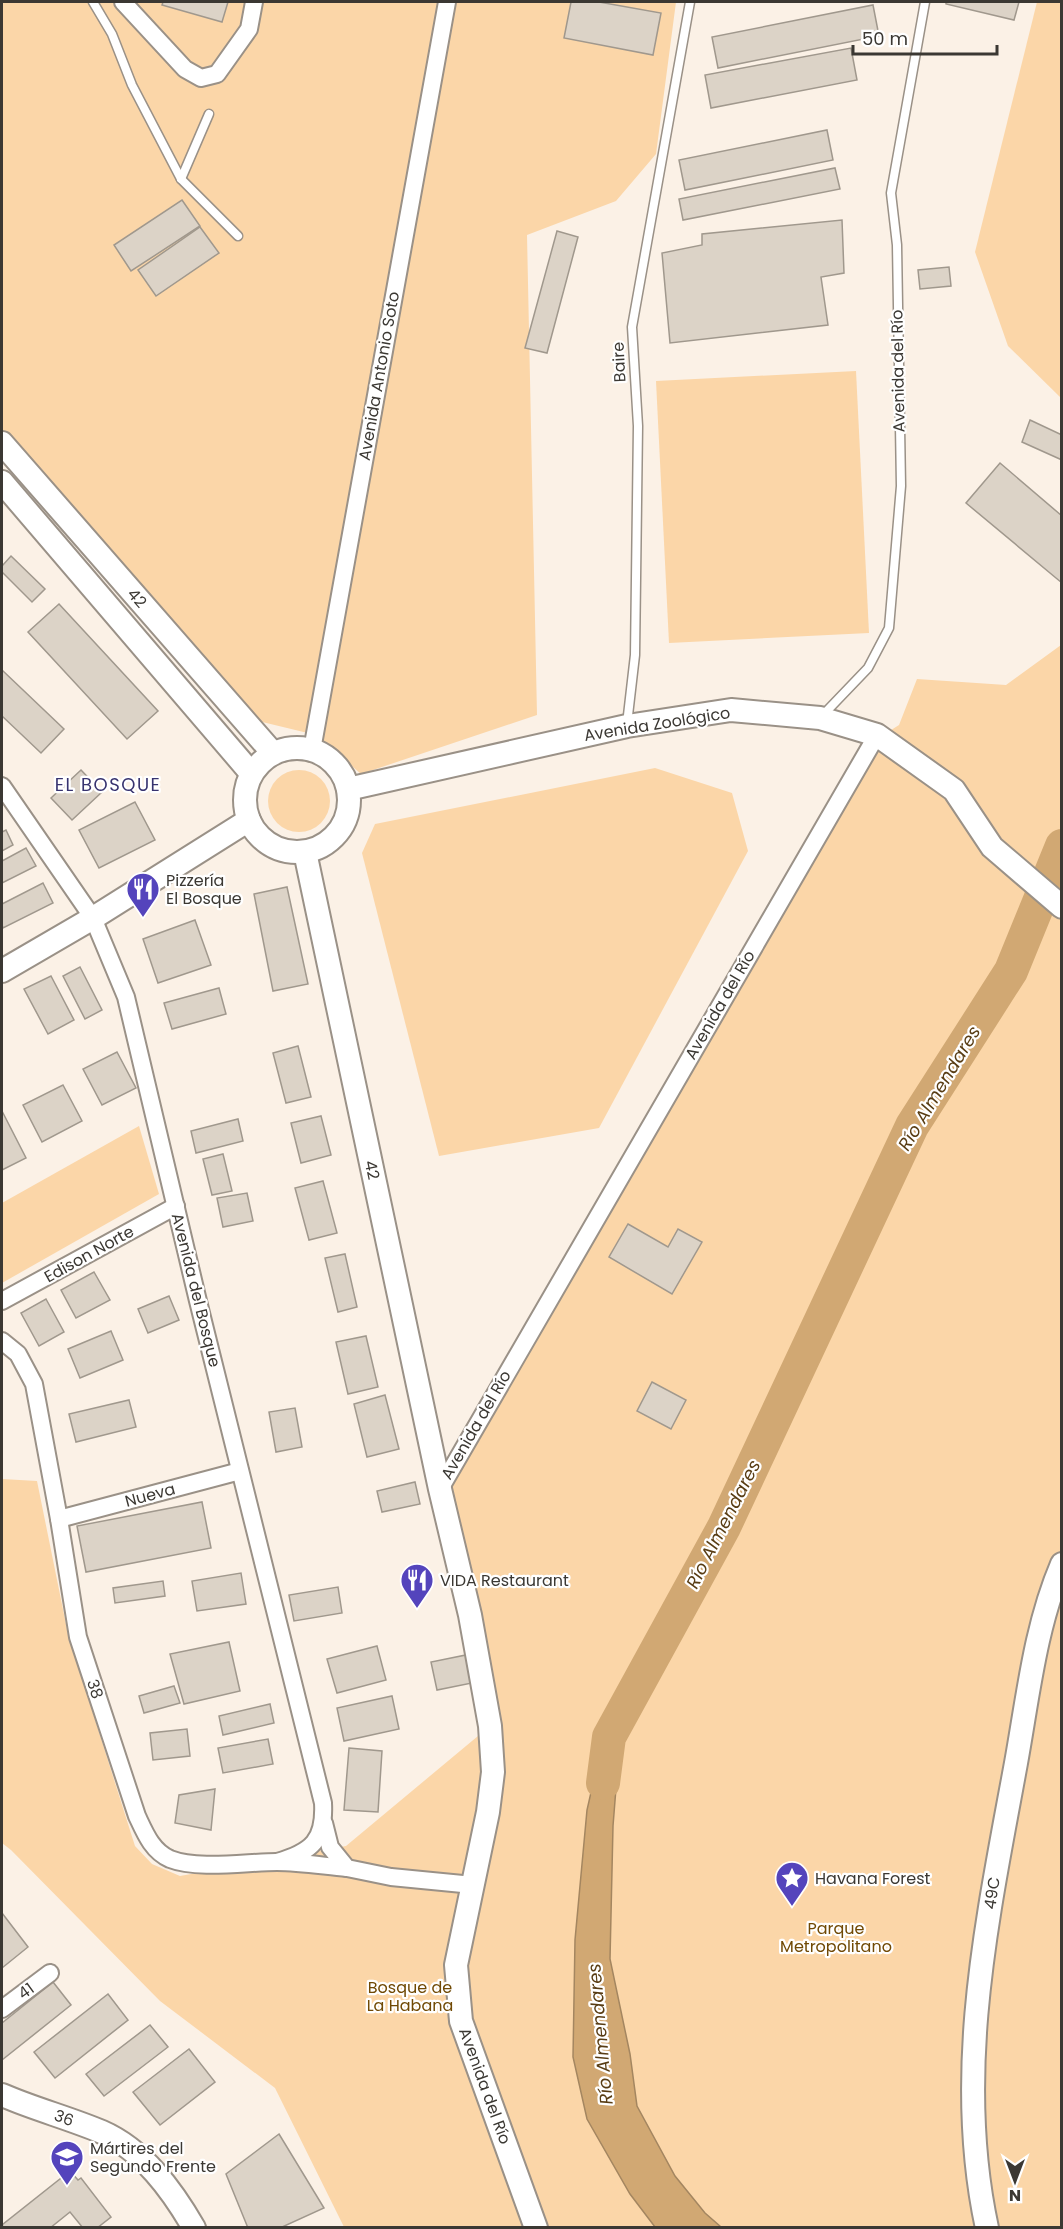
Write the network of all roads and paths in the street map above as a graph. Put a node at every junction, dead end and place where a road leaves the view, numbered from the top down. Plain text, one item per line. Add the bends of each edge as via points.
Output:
1 (93, 2) edge
2 (123, 2) edge
3 (254, 2) edge
4 (447, 2) edge
5 (690, 2) edge
6 (925, 2) edge
7 (208, 114) dead end
8 (181, 179) junction
9 (238, 236) dead end
10 (2, 443) edge
11 (2, 482) edge
12 (820, 718) junction
13 (627, 726) junction
14 (877, 735) junction
15 (312, 750) junction
16 (272, 752) junction
17 (251, 773) junction
18 (2, 786) edge
19 (348, 789) junction
20 (249, 819) junction
21 (305, 852) junction
22 (1062, 907) edge
23 (93, 918) junction
24 (2, 971) edge
25 (176, 1206) junction
26 (2, 1301) edge
27 (2, 1341) edge
28 (240, 1471) junction
29 (440, 1489) junction
30 (59, 1519) junction
31 (1062, 1564) edge
32 (324, 1822) junction
33 (277, 1862) junction
34 (347, 1868) junction
35 (473, 1885) junction
36 (50, 1973) dead end
37 (2, 2009) edge
38 (6, 2101) edge
39 (194, 2228) edge
40 (536, 2228) edge
41 (987, 2228) edge

1 - 8 lane
2 - 3 street via 185,69 201,78 217,74 249,29
4 - 15 street, Avenida Antonio Soto
5 - 13 lane, Baire via 632,327 638,426 635,655
6 - 12 lane, Avenida del Río via 891,193 897,245 901,486 889,628 868,668
7 - 8 lane
8 - 9 lane
10 - 16 street, 42
11 - 17 street, 42
12 - 13 street, Avenida Zoológico via 731,710
12 - 14 street, Avenida Zoológico
13 - 19 street, Avenida Zoológico
14 - 22 street, Avenida Zoológico via 954,790 992,847
14 - 29 street, Avenida del Río
15 - 16 street
15 - 19 street via 336,764
16 - 17 street
17 - 20 street via 245,791
18 - 23 street, Avenida del Bosque
19 - 21 street via 345,822 335,836
20 - 21 street via 261,839 272,846
20 - 23 street
21 - 29 street, 42
23 - 24 street
23 - 25 street, Avenida del Bosque via 126,997
25 - 26 street, Edison Norte
25 - 28 street, Avenida del Bosque
27 - 30 street, 38 via 18,1354 34,1384
28 - 30 street, Nueva
28 - 32 street, Avenida del Bosque via 323,1803
29 - 35 street, Avenida del Río via 470,1615 490,1726 493,1772
30 - 33 street, 38 via 78,1637 146,1836 156,1850 170,1859 188,1863
31 - 41 street, 49C via 1042,1623 980,1971 973,2040 973,2098
32 - 33 street via 311,1846 296,1857
32 - 34 street, Avenida del Bosque via 330,1847
33 - 34 street, 38
34 - 35 street via 391,1877
35 - 40 street, Avenida del Río via 456,1965 461,2021
36 - 37 street, 41
38 - 39 street, 36 via 104,2133 128,2148 151,2168

